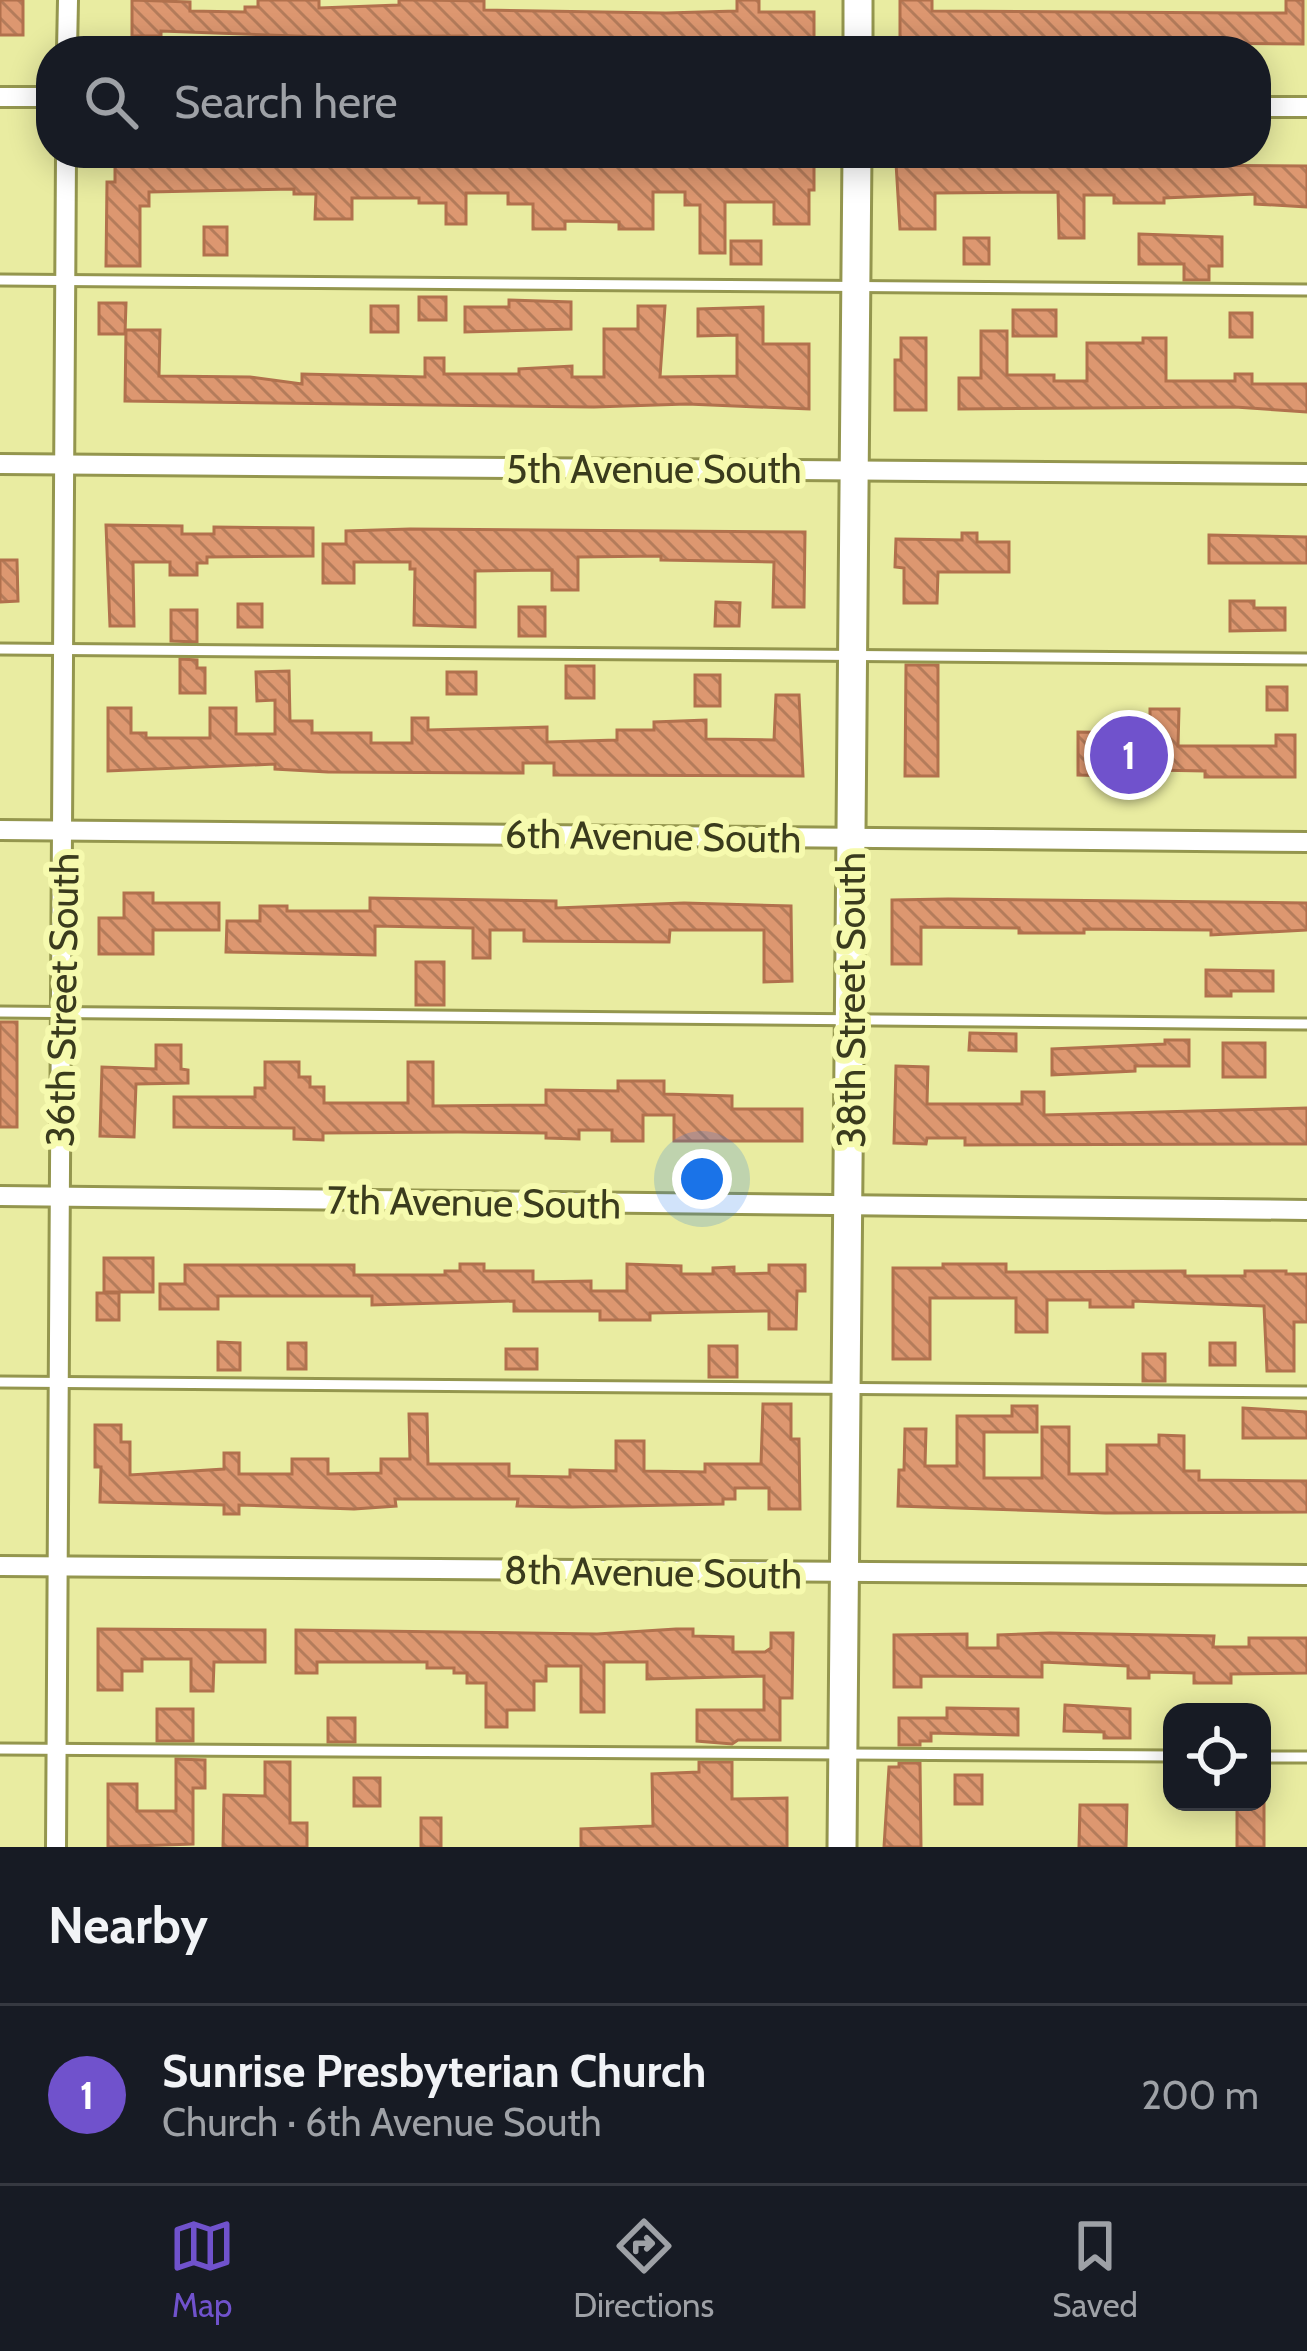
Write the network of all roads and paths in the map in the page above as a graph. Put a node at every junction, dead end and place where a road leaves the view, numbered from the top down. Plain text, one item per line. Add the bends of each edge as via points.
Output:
1 (68, 0) edge
2 (859, 0) edge
3 (67, 36) edge
4 (858, 36) edge
5 (0, 97) edge
6 (36, 98) edge
7 (1271, 106) edge
8 (1307, 107) edge
9 (66, 168) edge
10 (857, 168) edge
11 (0, 280) edge
12 (66, 280) junction
13 (856, 286) junction
14 (1307, 290) edge
15 (0, 464) edge
16 (66, 465) junction
17 (855, 470) junction
18 (1307, 474) edge
19 (0, 650) edge
20 (65, 650) junction
21 (852, 656) junction
22 (1307, 659) edge
23 (0, 830) edge
24 (64, 830) junction
25 (851, 838) junction
26 (1307, 842) edge
27 (0, 1012) edge
28 (62, 1012) junction
29 (850, 1020) junction
30 (1307, 1024) edge
31 (0, 1196) edge
32 (58, 1196) junction
33 (850, 1207) junction
34 (1307, 1210) edge
35 (0, 1382) edge
36 (57, 1382) junction
37 (847, 1388) junction
38 (1307, 1392) edge
39 (0, 1566) edge
40 (56, 1566) junction
41 (845, 1574) junction
42 (1307, 1575) edge
43 (0, 1749) edge
44 (56, 1749) junction
45 (843, 1754) junction
46 (1163, 1756) edge
47 (1271, 1756) edge
48 (1307, 1757) edge
49 (56, 1847) edge
50 (842, 1847) edge

1 - 3 street
2 - 4 main road
5 - 6 street
7 - 8 street
9 - 12 street, 36th Street South
10 - 13 main road, 38th Street South
11 - 12 lane
12 - 13 lane
12 - 16 street, 36th Street South
13 - 14 lane
13 - 17 main road, 38th Street South
15 - 16 street, 5th Avenue South
16 - 17 street, 5th Avenue South
16 - 20 street, 36th Street South
17 - 18 street, 5th Avenue South
17 - 21 main road, 38th Street South
19 - 20 lane
20 - 21 lane
20 - 24 street, 36th Street South
21 - 22 lane
21 - 25 main road, 38th Street South
23 - 24 street, 6th Avenue South
24 - 25 street, 6th Avenue South
24 - 28 street, 36th Street South
25 - 26 street, 6th Avenue South
25 - 29 main road, 38th Street South
27 - 28 lane
28 - 29 lane
28 - 32 street, 36th Street South
29 - 30 lane
29 - 33 main road, 38th Street South
31 - 32 street, 7th Avenue South
32 - 33 street, 7th Avenue South
32 - 36 street, 36th Street South
33 - 34 street, 7th Avenue South
33 - 37 main road, 38th Street South
35 - 36 lane
36 - 37 lane
36 - 40 street, 36th Street South
37 - 38 lane
37 - 41 main road, 38th Street South
39 - 40 street, 8th Avenue South
40 - 41 street, 8th Avenue South
40 - 44 street, 36th Street South
41 - 42 street, 8th Avenue South
41 - 45 main road, 38th Street South
43 - 44 lane
44 - 45 lane
44 - 49 street, 36th Street South
45 - 46 lane
45 - 50 main road, 38th Street South
47 - 48 lane

